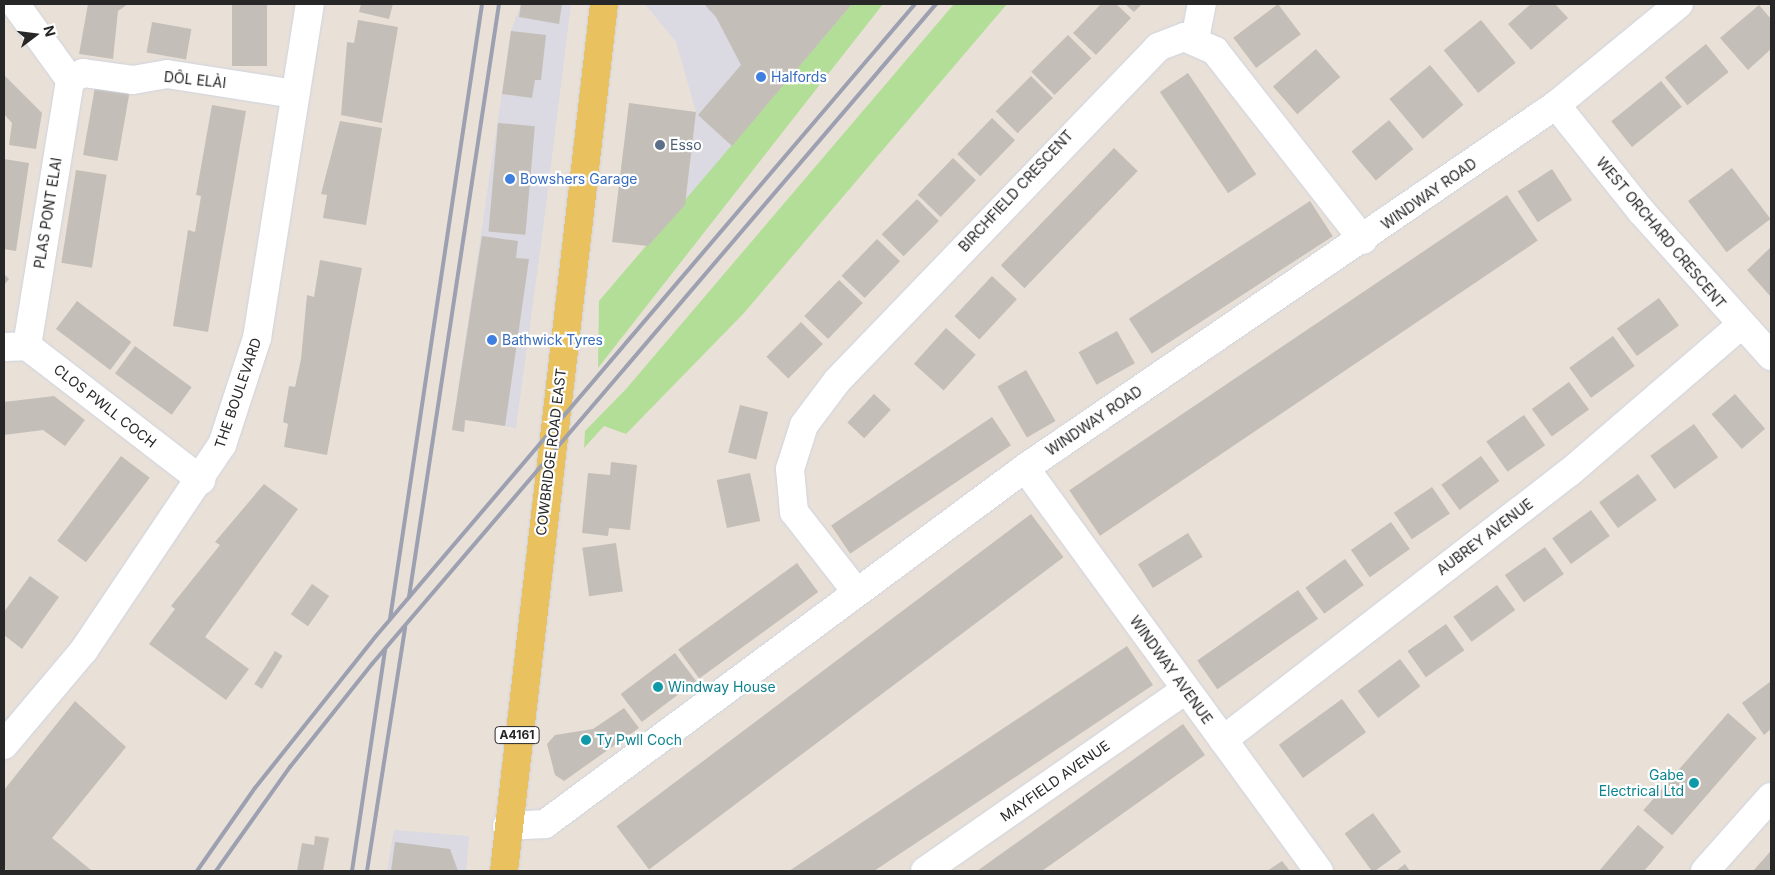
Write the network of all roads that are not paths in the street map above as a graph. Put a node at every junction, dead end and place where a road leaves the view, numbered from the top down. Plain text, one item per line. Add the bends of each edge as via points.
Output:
1 (310, 4) edge
2 (604, 4) edge
3 (1202, 4) edge
4 (1679, 4) edge
5 (12, 7) edge
6 (1195, 39) junction
7 (70, 80) junction
8 (294, 94) junction
9 (1556, 105) junction
10 (1363, 240) junction
11 (1740, 326) junction
12 (15, 346) edge
13 (1771, 356) edge
14 (1025, 468) junction
15 (201, 480) junction
16 (854, 590) junction
17 (1185, 690) junction
18 (1223, 740) junction
19 (4, 745) edge
20 (1771, 797) edge
21 (507, 826) junction
22 (504, 871) edge
23 (925, 871) edge
24 (1319, 871) edge
25 (1706, 871) edge

1 - 8 street, THE BOULEVARD
2 - 21 main road, COWBRIDGE ROAD EAST / A4161
3 - 6 street
4 - 9 street, WINDWAY ROAD
5 - 7 street
6 - 10 street via 1215,51
6 - 16 street, BIRCHFIELD CRESCENT via 1175,39 1145,58 816,404 794,447 791,501 804,530
7 - 8 street, DÔL ELÀI via 82,74 133,80 167,74
7 - 12 street, PLAS PONT ELAI
8 - 15 street, THE BOULEVARD via 258,338 222,445
9 - 10 street, WINDWAY ROAD
9 - 11 street, WEST ORCHARD CRESCENT
10 - 14 street, WINDWAY ROAD
11 - 13 street, WEST ORCHARD CRESCENT
11 - 18 street, AUBREY AVENUE via 1570,472
12 - 15 street, CLOS PWLL COCH
14 - 16 street, WINDWAY ROAD
14 - 17 street, WINDWAY AVENUE
15 - 19 street, THE BOULEVARD via 84,650
16 - 21 street, WINDWAY ROAD via 546,824
17 - 18 street, WINDWAY AVENUE
17 - 23 street, MAYFIELD AVENUE
18 - 24 street, WINDWAY AVENUE
20 - 25 street
21 - 22 main road, COWBRIDGE ROAD EAST / A4161

